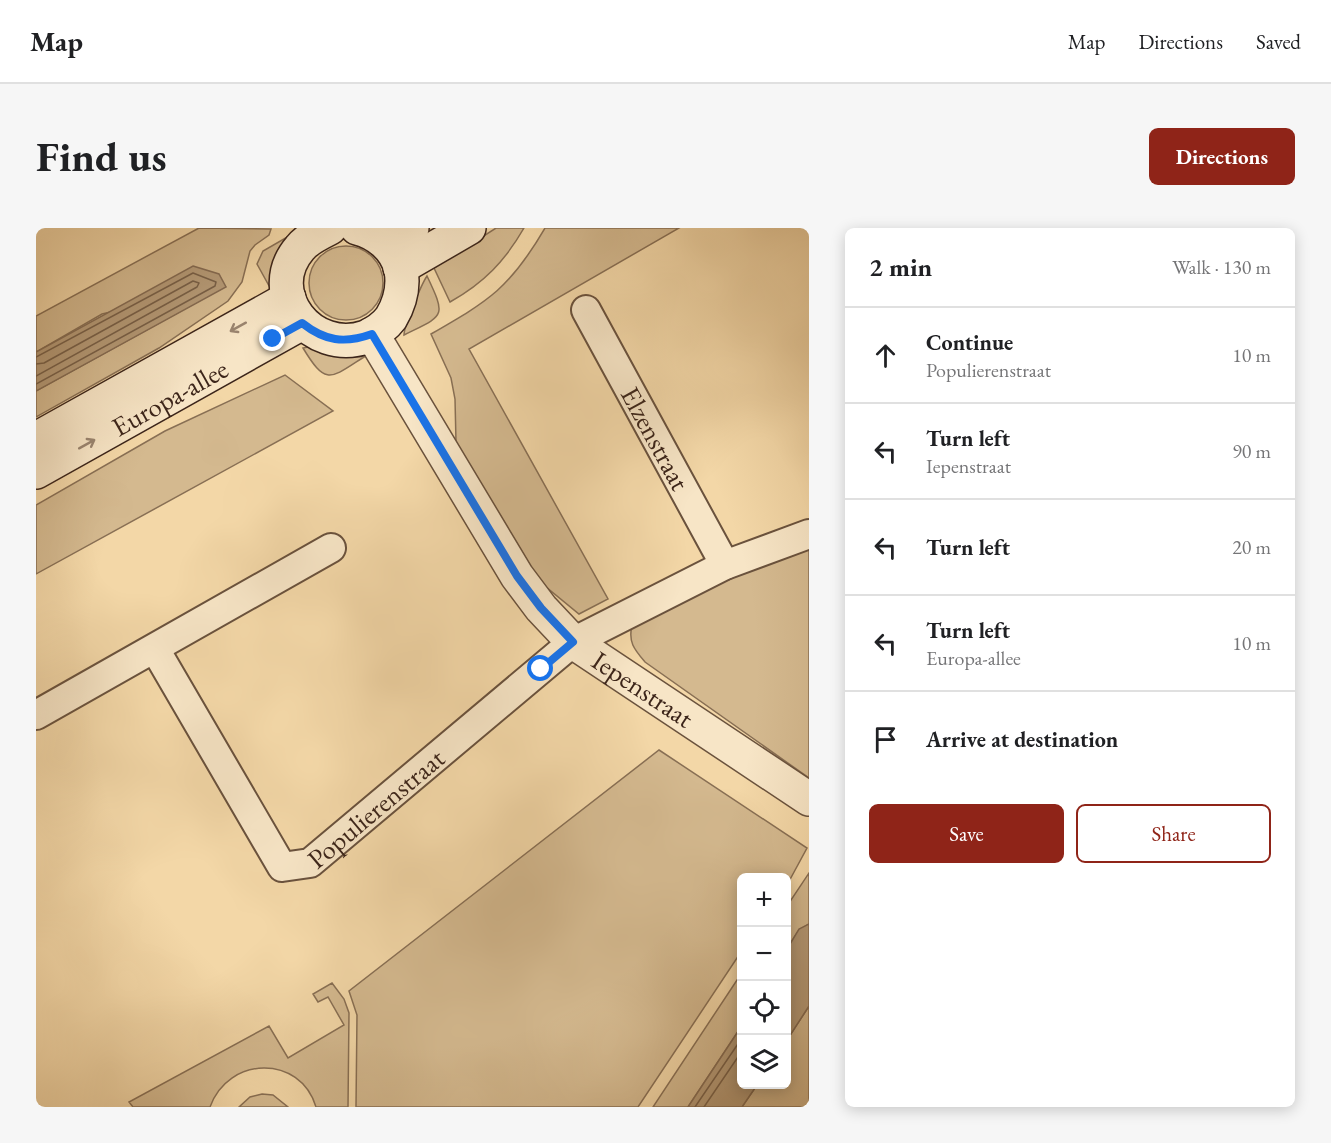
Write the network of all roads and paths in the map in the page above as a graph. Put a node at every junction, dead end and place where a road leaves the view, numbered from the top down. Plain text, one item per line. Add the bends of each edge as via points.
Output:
1 (469, 228) edge
2 (321, 230) edge
3 (388, 242) edge
4 (586, 310) dead end
5 (296, 311) junction
6 (372, 334) junction
7 (36, 439) edge
8 (36, 472) edge
9 (809, 534) edge
10 (331, 548) dead end
11 (725, 564) junction
12 (573, 642) junction
13 (155, 649) junction
14 (36, 716) edge
15 (809, 799) edge

1 - 3 main road
2 - 5 main road via 300,248 291,263 287,280
3 - 6 main road via 402,288 398,306 387,323
4 - 11 street, Elzenstraat
5 - 6 main road via 317,335 335,341 354,341
5 -> 7 main road, Europa-allee
8 -> 5 main road, Europa-allee
6 - 12 main road, Iepenstraat via 517,576
9 - 11 street
10 - 13 street
11 - 12 street
12 - 13 street, Populierenstraat via 310,863 282,867
12 - 15 main road, Iepenstraat
13 - 14 street

